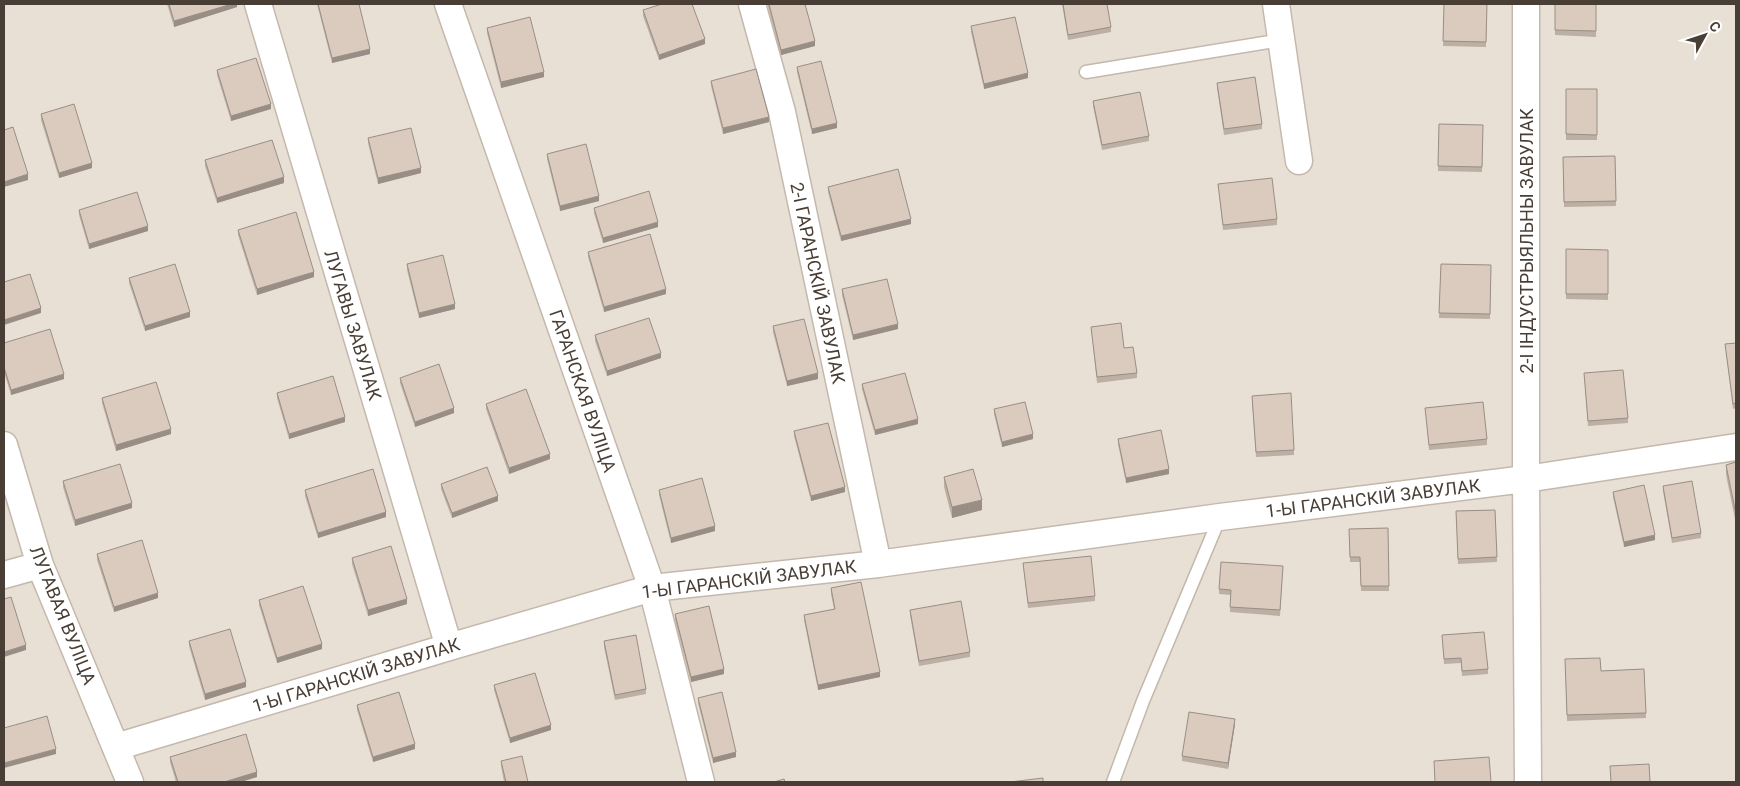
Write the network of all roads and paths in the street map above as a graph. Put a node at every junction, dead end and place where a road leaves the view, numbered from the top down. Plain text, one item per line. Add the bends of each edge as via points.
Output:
1 (258, 4) edge
2 (448, 4) edge
3 (752, 4) edge
4 (1276, 4) edge
5 (1526, 4) edge
6 (1282, 40) junction
7 (1086, 72) dead end
8 (1299, 161) dead end
9 (4, 445) edge
10 (1736, 448) edge
11 (1526, 479) junction
12 (1220, 517) junction
13 (878, 564) junction
14 (40, 565) junction
15 (4, 575) edge
16 (652, 588) junction
17 (449, 647) junction
18 (116, 747) junction
19 (130, 782) edge
20 (701, 782) edge
21 (1113, 782) edge
22 (1528, 782) edge

1 - 17 street, ЛУГАВЫ ЗАВУЛАК
2 - 16 street, ГАРАНСКАЯ ВУЛІЦА
3 - 13 street, 2-І ГАРАНСКІЙ ЗАВУЛАК via 782,112
4 - 6 street
5 - 11 street, 2-І ІНДУСТРЫЯЛЬНЫ ЗАВУЛАК
6 - 7 lane
6 - 8 street
9 - 14 street, ЛУГАВАЯ ВУЛІЦА
10 - 11 street, 1-Ы ГАРАНСКІЙ ЗАВУЛАК
11 - 12 street, 1-Ы ГАРАНСКІЙ ЗАВУЛАК
11 - 22 street
12 - 13 street, 1-Ы ГАРАНСКІЙ ЗАВУЛАК
12 - 21 lane via 1143,701
13 - 16 street, 1-Ы ГАРАНСКІЙ ЗАВУЛАК
14 - 15 street
14 - 18 street, ЛУГАВАЯ ВУЛІЦА
16 - 17 street, 1-Ы ГАРАНСКІЙ ЗАВУЛАК
16 - 20 street, ГАРАНСКАЯ ВУЛІЦА
17 - 18 street, 1-Ы ГАРАНСКІЙ ЗАВУЛАК
18 - 19 street, ЛУГАВАЯ ВУЛІЦА

